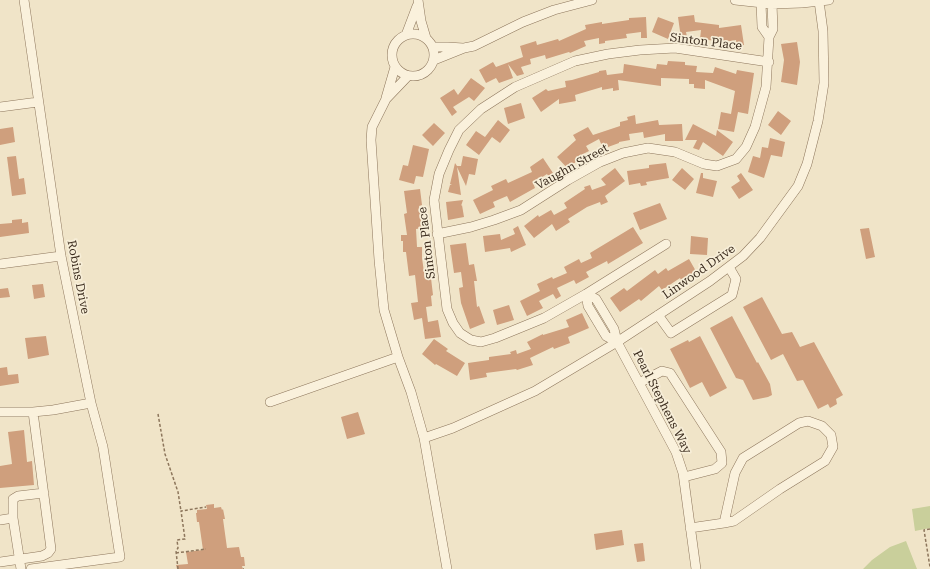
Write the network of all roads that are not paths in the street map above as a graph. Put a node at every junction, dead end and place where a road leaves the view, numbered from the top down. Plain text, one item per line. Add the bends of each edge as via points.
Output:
1 (24, 0) edge
2 (592, 0) edge
3 (735, 0) edge
4 (824, 0) edge
5 (418, 2) edge
6 (760, 3) junction
7 (772, 4) junction
8 (406, 35) junction
9 (770, 37) junction
10 (426, 38) junction
11 (433, 48) junction
12 (464, 48) junction
13 (434, 60) junction
14 (769, 62) junction
15 (395, 67) junction
16 (408, 76) junction
17 (386, 99) junction
18 (38, 102) junction
19 (0, 108) edge
20 (437, 234) junction
21 (666, 244) dead end
22 (61, 256) junction
23 (0, 264) edge
24 (729, 267) junction
25 (586, 294) junction
26 (658, 315) junction
27 (618, 342) junction
28 (398, 357) junction
29 (639, 383) junction
30 (270, 402) dead end
31 (91, 403) junction
32 (0, 412) edge
33 (33, 412) junction
34 (424, 438) junction
35 (684, 477) junction
36 (44, 494) junction
37 (13, 518) junction
38 (0, 520) edge
39 (724, 523) junction
40 (690, 528) junction
41 (20, 560) junction
42 (0, 562) edge
43 (21, 569) edge
44 (31, 569) edge
45 (447, 569) edge
46 (696, 569) edge

1 - 18 street, Robins Drive
2 - 12 street via 554,10 474,46
3 - 6 street
4 - 7 street
4 - 24 street, Linwood Drive via 824,83 818,121 806,164 798,186 778,216 743,256
5 - 8 street
5 - 10 street
6 - 7 street
6 - 9 street, Vaughn Street via 762,27
7 - 9 street, Vaughn Street via 773,29
8 - 10 street via 420,35
8 - 15 street via 393,48 392,61
9 - 14 street, Vaughn Street
10 - 11 street
11 - 12 street
11 - 13 street
12 - 13 street
13 - 16 street via 427,72 415,77
14 - 20 street, Vaughn Street via 766,87 755,127 746,147 736,159 717,166 704,164 675,152 648,148 623,153 600,162 521,210 471,227
14 - 20 street, Sinton Place via 675,48 640,50 575,61 514,87 481,109 459,130 439,174 434,200
15 - 16 street
15 - 17 street
16 - 17 street
17 - 28 street via 372,127 371,140 384,310
18 - 19 street
18 - 22 street, Robins Drive
20 - 25 street, Sinton Place via 448,309 460,333 471,340 481,342 495,338 544,318
21 - 25 street, Sinton Place
22 - 23 street
22 - 31 street, Robins Drive
24 - 26 street, Linwood Drive
24 - 26 street via 736,279 732,295 671,333
25 - 27 street, Pearl Stephens Way via 596,300 614,329
26 - 27 street, Linwood Drive
27 - 29 street, Pearl Stephens Way
27 - 34 street, Linwood Drive via 535,391 453,428
28 - 30 street
28 - 34 street
29 - 35 street, Pearl Stephens Way via 676,452
29 - 35 street via 662,371 670,373 721,452 722,463 715,469
31 - 33 street
31 - 44 street, Robins Drive via 103,447 120,557
32 - 33 street
33 - 36 street
34 - 45 street
35 - 40 street, Pearl Stephens Way
36 - 37 street via 18,496 13,499
36 - 41 street via 51,549 42,556
37 - 38 street
37 - 41 street
39 - 39 street via 734,521 825,461 833,447 831,435 822,426 808,421 798,423 744,458 735,473
39 - 40 street
40 - 46 street, Pearl Stephens Way
41 - 42 street
41 - 43 street

